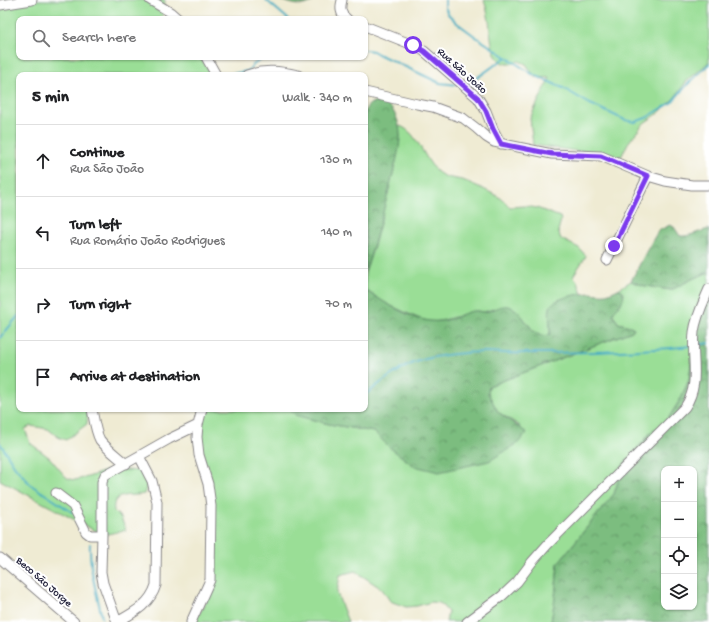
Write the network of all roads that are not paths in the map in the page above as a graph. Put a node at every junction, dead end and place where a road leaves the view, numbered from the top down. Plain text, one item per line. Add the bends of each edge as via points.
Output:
1 (32, 0) edge
2 (150, 0) edge
3 (342, 0) edge
4 (0, 5) edge
5 (175, 16) edge
6 (342, 16) edge
7 (368, 27) edge
8 (208, 60) edge
9 (214, 72) edge
10 (256, 72) edge
11 (283, 72) edge
12 (368, 93) edge
13 (501, 144) junction
14 (648, 176) junction
15 (709, 185) edge
16 (607, 260) dead end
17 (709, 289) edge
18 (93, 412) edge
19 (201, 412) edge
20 (198, 425) junction
21 (139, 456) junction
22 (126, 464) junction
23 (56, 493) dead end
24 (102, 535) junction
25 (0, 558) edge
26 (74, 622) edge
27 (191, 622) edge
28 (467, 622) edge

1 - 4 street
2 - 5 street
3 - 6 street
7 - 13 street, Rua São João via 424,51 478,98
8 - 9 street
10 - 11 street
12 - 13 street via 452,113 463,118 490,140
13 - 14 street via 552,154 601,156
14 - 15 street via 679,183
14 - 16 street
17 - 28 street via 700,308 694,331 694,386 685,407 548,544 517,582
18 - 22 street via 100,439
19 - 20 street
20 - 21 street
20 - 27 street via 199,455 208,484 211,506 211,552 210,580
21 - 22 street
21 - 24 street via 152,481 157,502 156,585 141,608 117,622 101,572
22 - 24 street via 103,478
23 - 24 street via 73,506 86,532 90,535
25 - 26 street, Beco São Jorge

